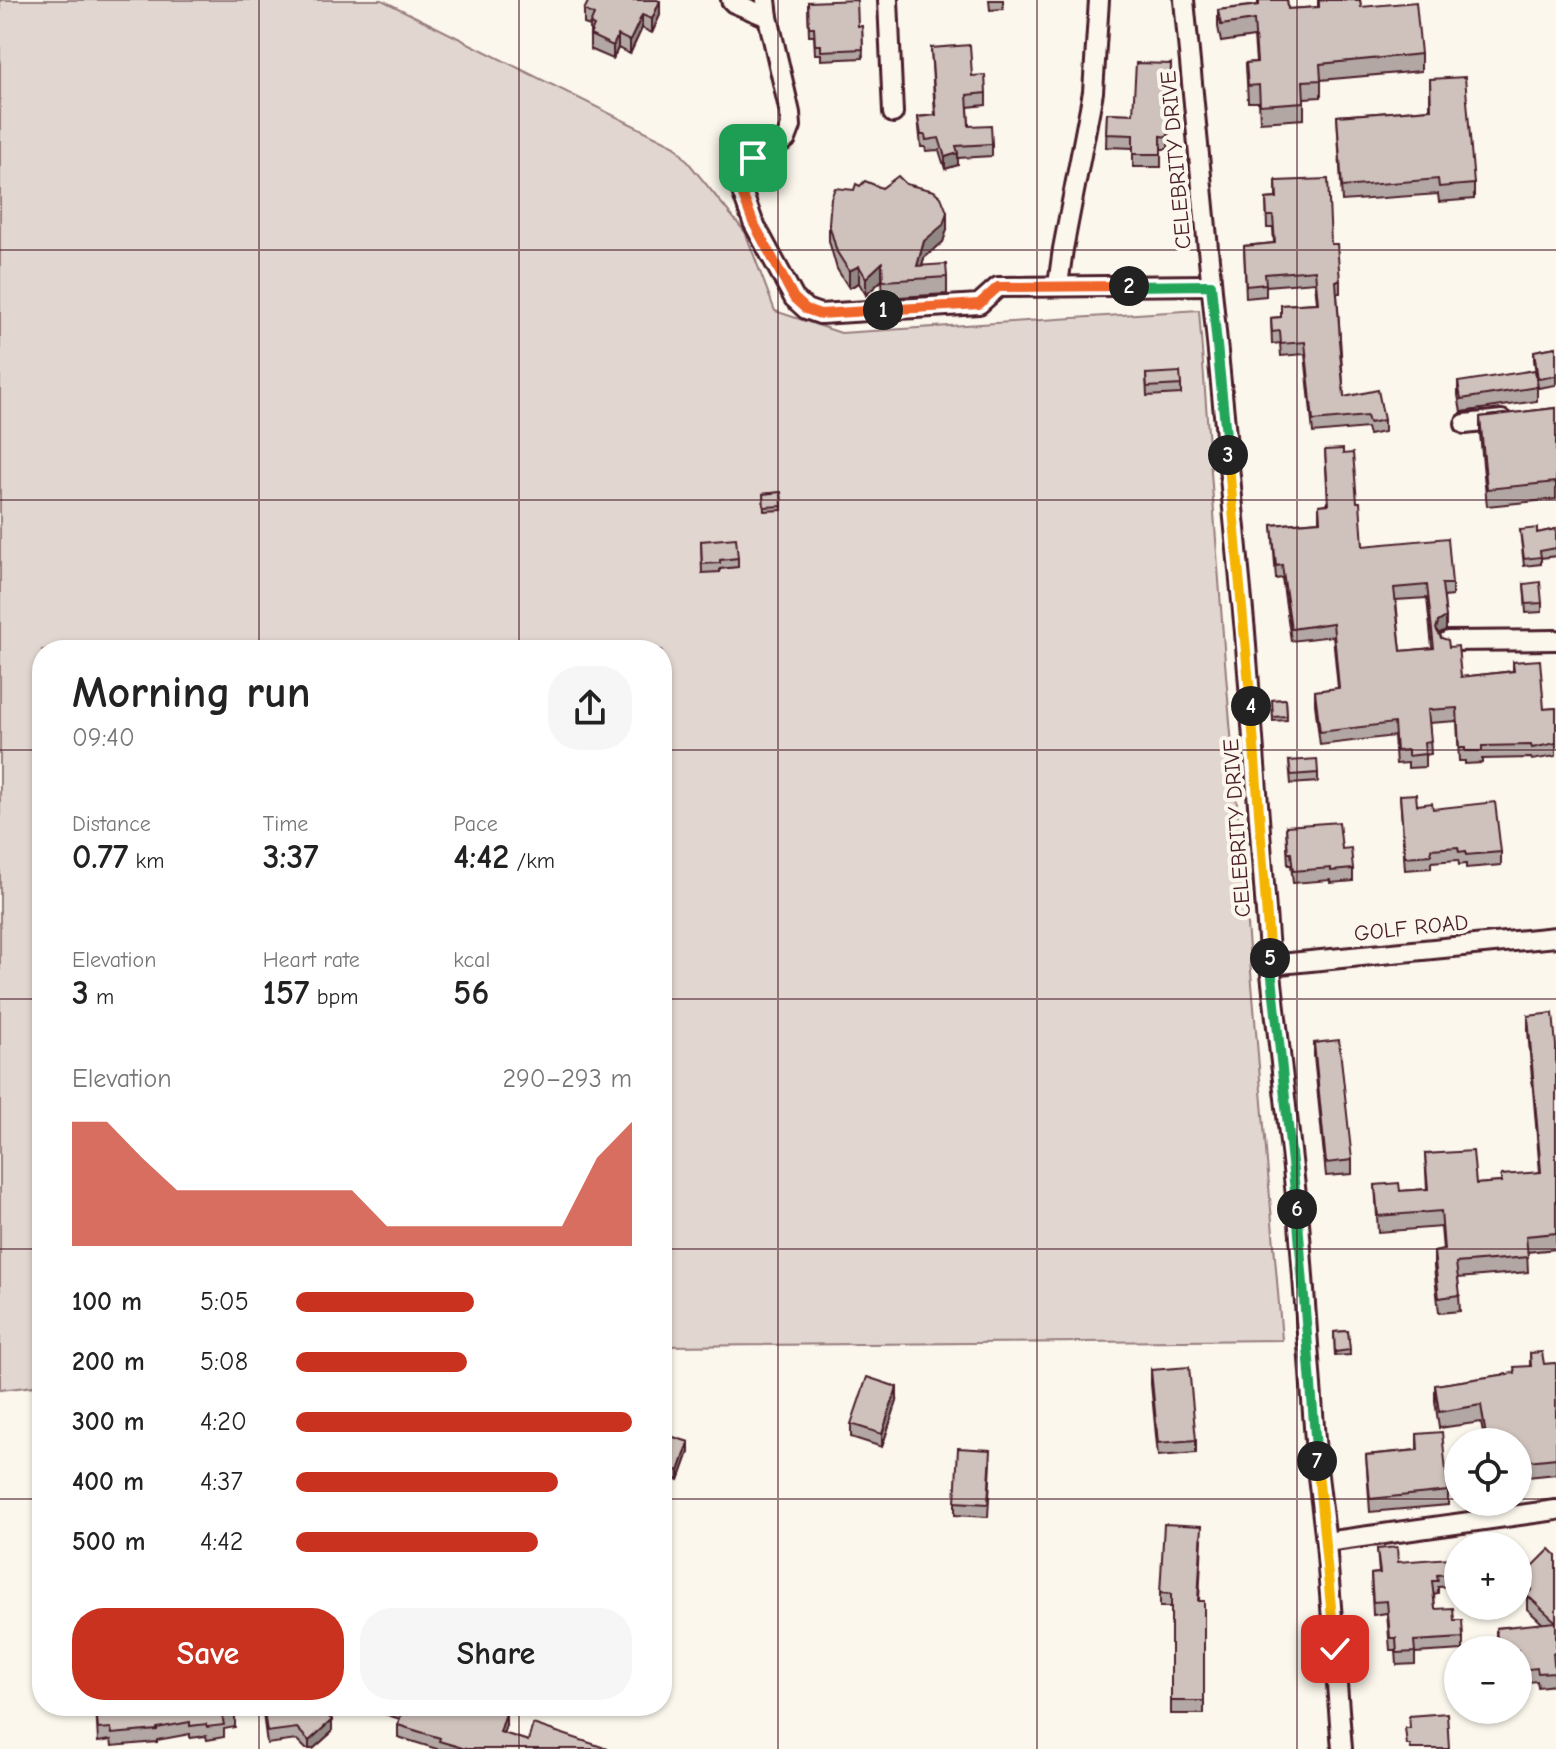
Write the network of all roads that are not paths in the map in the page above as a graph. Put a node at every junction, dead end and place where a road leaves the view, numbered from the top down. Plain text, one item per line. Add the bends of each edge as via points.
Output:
1 (731, 0) edge
2 (888, 0) edge
3 (1099, 0) edge
4 (1184, 0) edge
5 (767, 8) edge
6 (893, 113) dead end
7 (1058, 285) junction
8 (1211, 285) junction
9 (1526, 417) edge
10 (1465, 424) dead end
11 (1556, 640) edge
12 (1448, 641) edge
13 (1556, 937) edge
14 (1270, 965) junction
15 (1556, 1510) edge
16 (1326, 1542) junction
17 (1342, 1749) edge

1 - 5 street
2 - 6 street
3 - 7 street via 1093,92
4 - 8 street, CELEBRITY DRIVE
5 - 7 street via 791,126 786,139 753,158 738,180 753,222 794,298 820,314 979,304 998,287
7 - 8 street
8 - 14 street, CELEBRITY DRIVE
9 - 10 street
11 - 12 street
13 - 14 street, GOLF ROAD
14 - 16 street, CELEBRITY DRIVE via 1299,1222
15 - 16 street
16 - 17 street, CELEBRITY DRIVE

